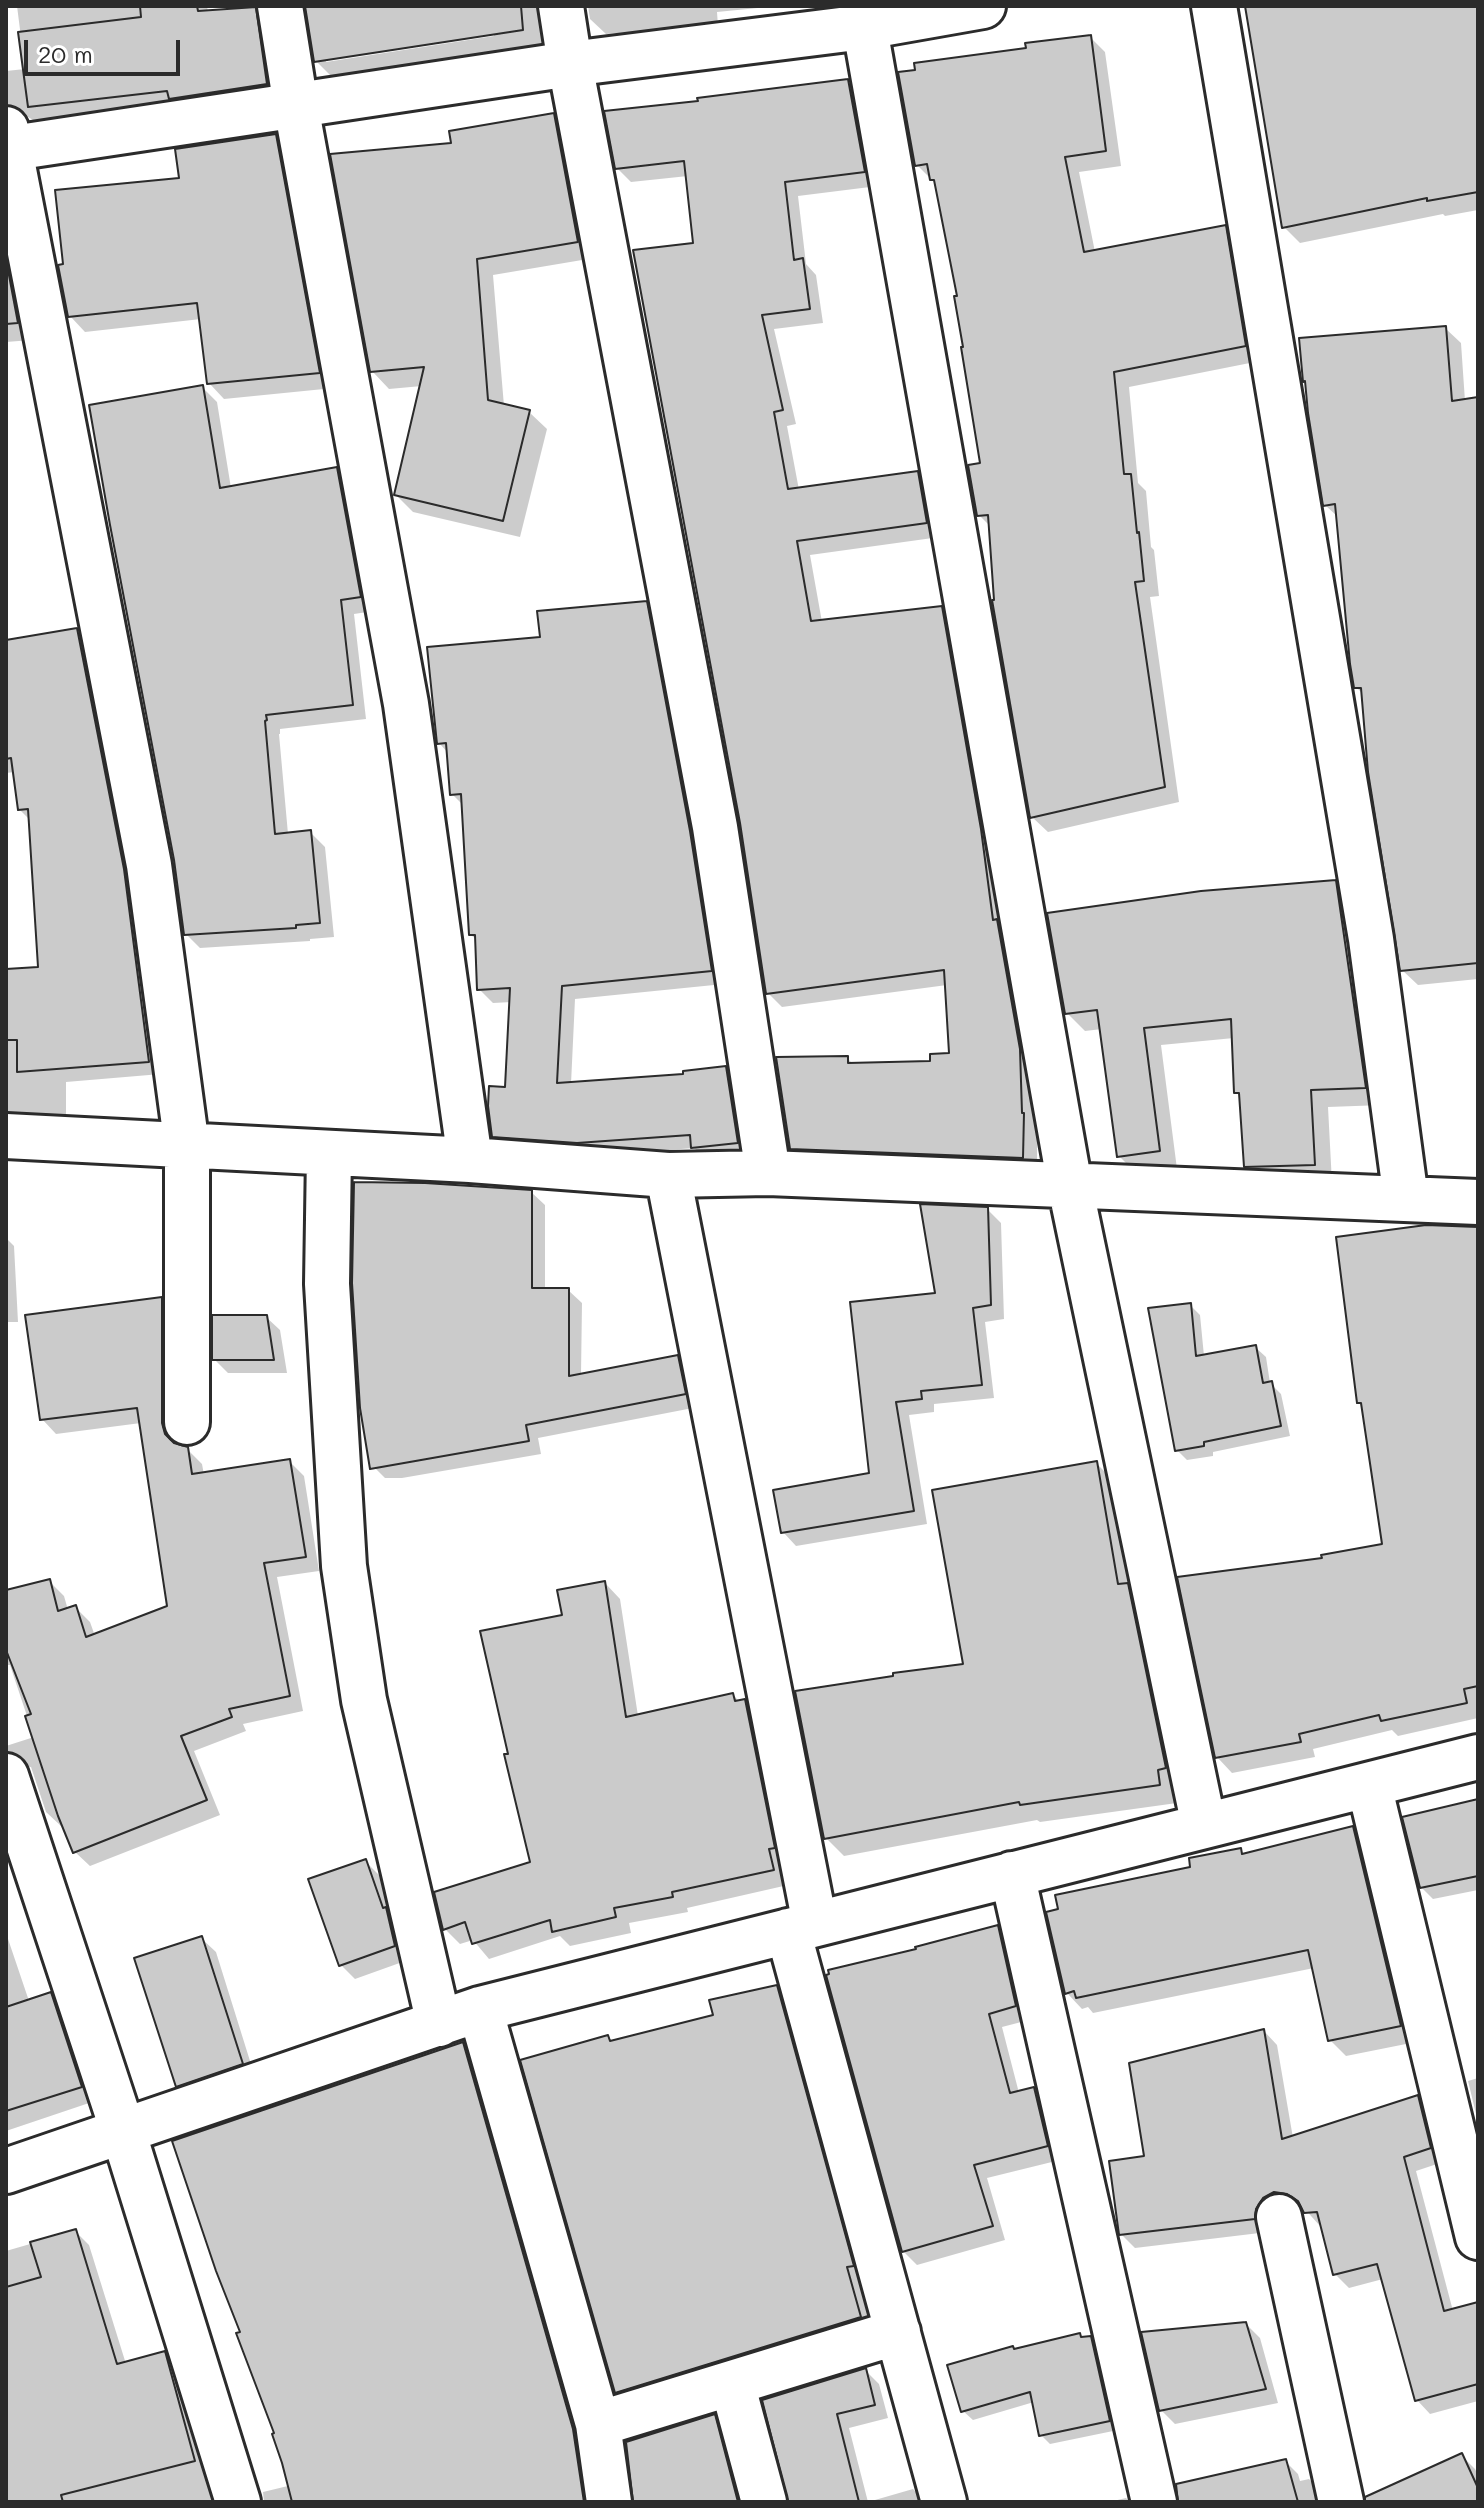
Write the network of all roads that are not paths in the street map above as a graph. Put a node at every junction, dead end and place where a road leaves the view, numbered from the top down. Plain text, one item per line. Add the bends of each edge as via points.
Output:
1 (280, 6) edge
2 (561, 6) edge
3 (983, 6) edge
4 (1214, 6) edge
5 (862, 16) edge
6 (570, 64) junction
7 (296, 106) junction
8 (7, 143) edge
9 (6, 1136) edge
10 (187, 1147) junction
11 (329, 1153) junction
12 (470, 1160) junction
13 (768, 1173) junction
14 (668, 1175) junction
15 (1070, 1186) junction
16 (1406, 1199) junction
17 (1478, 1202) edge
18 (187, 1422) dead end
19 (1478, 1757) edge
20 (6, 1776) edge
21 (1369, 1785) junction
22 (1204, 1826) junction
23 (1012, 1874) junction
24 (801, 1928) junction
25 (480, 2009) junction
26 (439, 2024) junction
27 (123, 2131) junction
28 (6, 2171) edge
29 (1279, 2217) dead end
30 (1478, 2237) edge
31 (898, 2332) junction
32 (732, 2383) junction
33 (598, 2424) junction
34 (238, 2502) edge
35 (609, 2502) edge
36 (764, 2502) edge
37 (944, 2502) edge
38 (1154, 2502) edge
39 (1341, 2502) edge

1 - 7 street
2 - 6 street
3 - 5 street
4 - 16 street via 1371,939
5 - 6 street
5 - 15 street
6 - 7 street
6 - 13 street via 715,827
7 - 8 street
7 - 12 street via 406,704
8 - 10 street via 149,865
9 - 10 street
10 - 11 street
10 - 18 street
11 - 12 street
11 - 26 street via 327,1284 344,1566 364,1700
12 - 14 street
13 - 14 street
13 - 15 street
14 - 24 street
15 - 16 street
15 - 22 street
16 - 17 street
19 - 21 street
20 - 27 street
21 - 22 street
21 - 30 street
22 - 23 street
23 - 24 street
23 - 38 street
24 - 25 street
24 - 31 street
25 - 26 street
25 - 33 street
26 - 27 street
27 - 28 street
27 - 34 street
29 - 39 street
31 - 32 street
31 - 37 street
32 - 33 street
32 - 36 street
33 - 35 street

